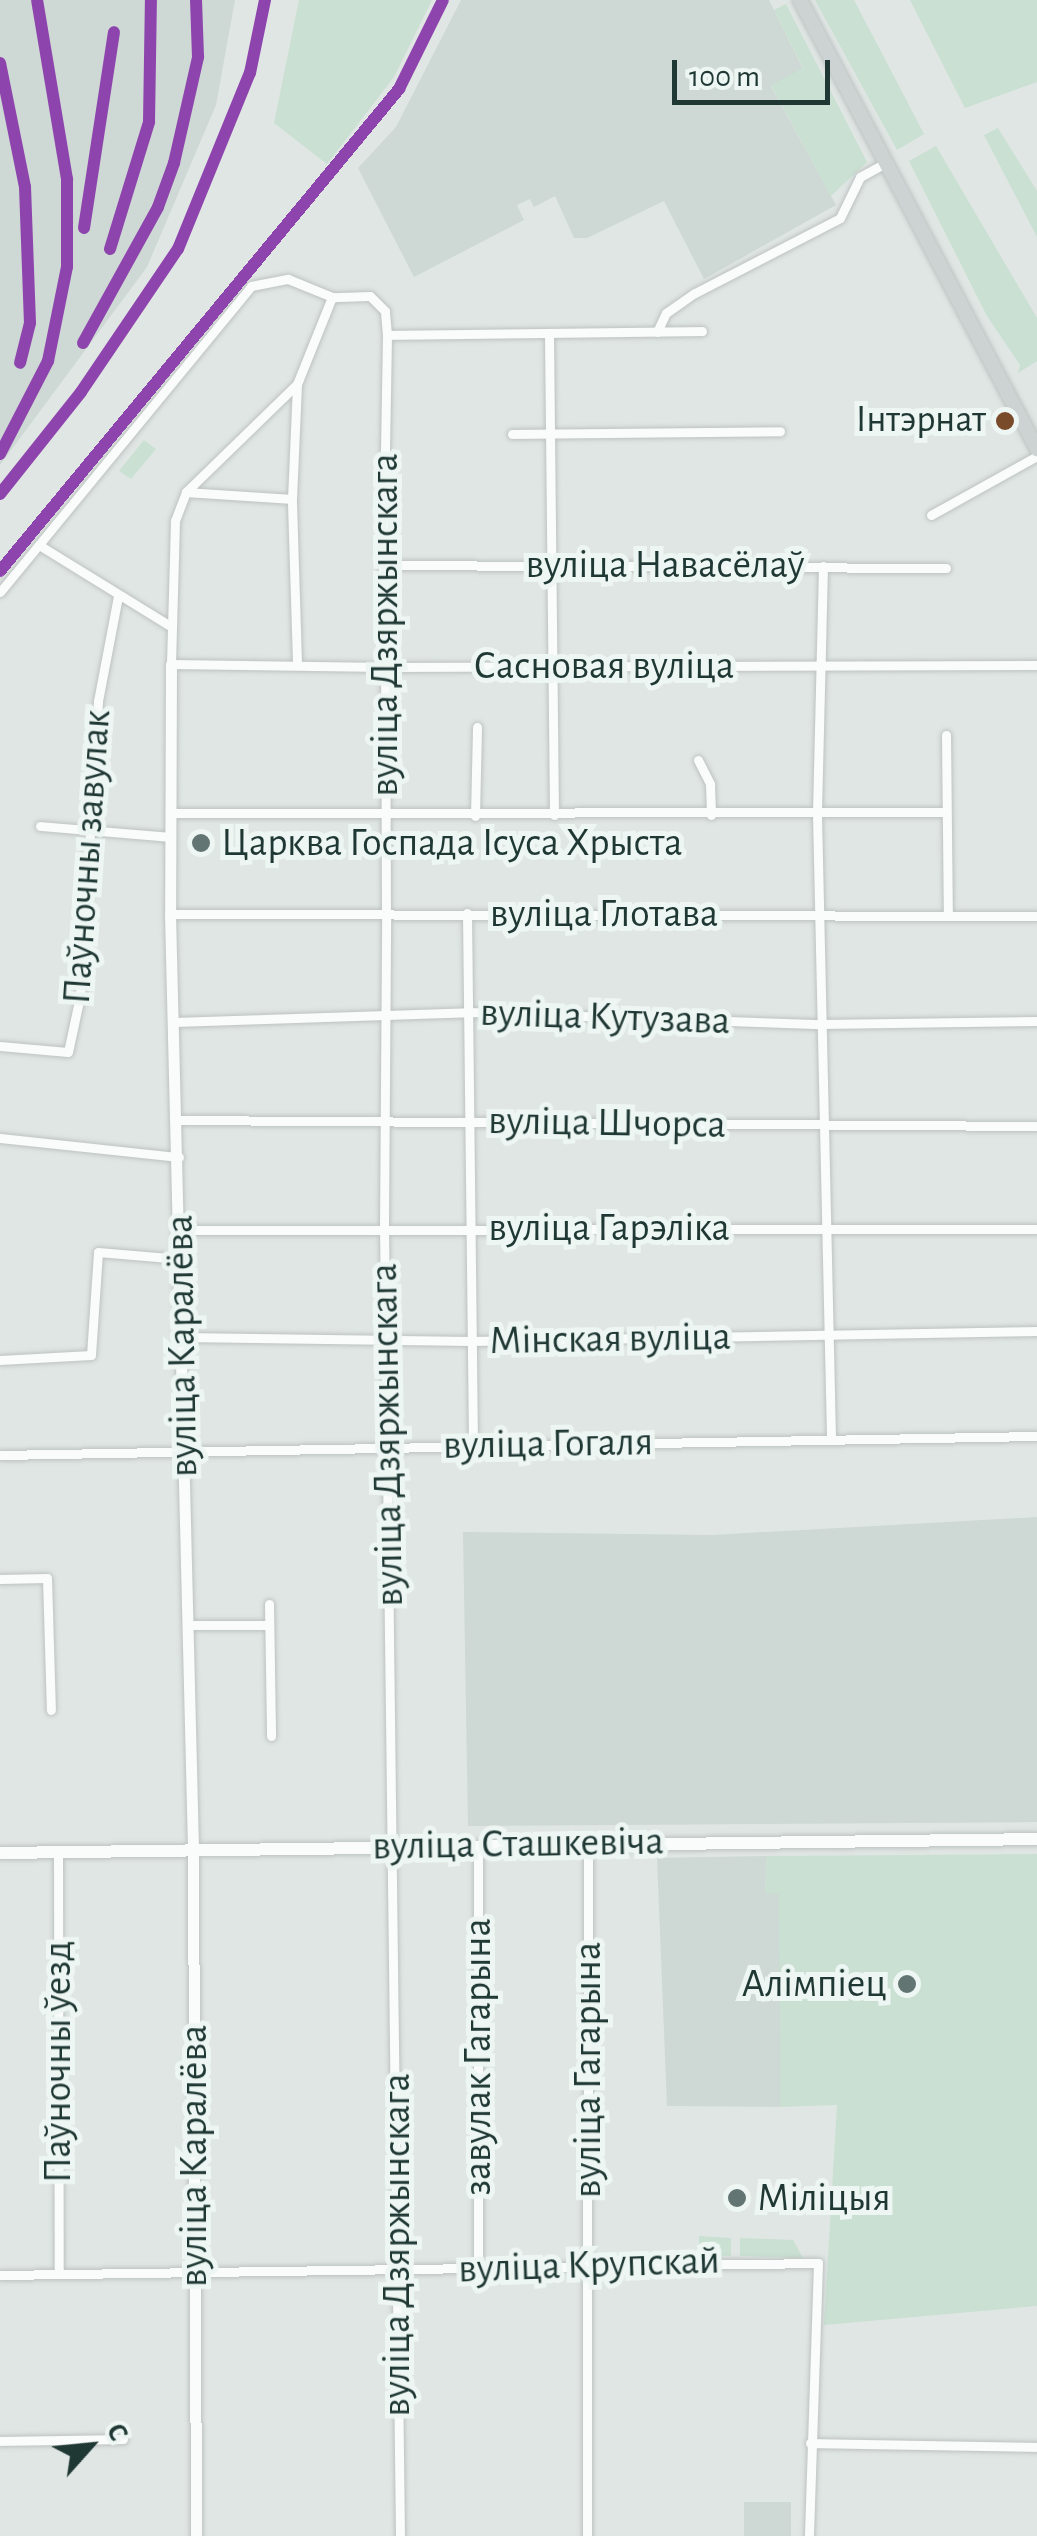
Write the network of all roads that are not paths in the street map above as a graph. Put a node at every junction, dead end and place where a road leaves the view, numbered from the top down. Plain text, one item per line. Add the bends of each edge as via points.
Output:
1 (800, 0) edge
2 (888, 162) junction
3 (332, 297) junction
4 (702, 331) dead end
5 (657, 332) junction
6 (388, 334) junction
7 (549, 334) junction
8 (297, 384) junction
9 (780, 431) dead end
10 (512, 434) dead end
11 (551, 435) junction
12 (1037, 452) edge
13 (186, 492) junction
14 (292, 500) junction
15 (930, 514) dead end
16 (38, 546) junction
17 (550, 563) junction
18 (384, 565) junction
19 (823, 566) junction
20 (946, 568) dead end
21 (0, 592) edge
22 (118, 596) junction
23 (170, 626) junction
24 (297, 662) junction
25 (171, 664) junction
26 (820, 665) junction
27 (1037, 665) edge
28 (550, 666) junction
29 (386, 667) junction
30 (477, 727) dead end
31 (946, 735) dead end
32 (698, 760) dead end
33 (946, 812) junction
34 (170, 813) junction
35 (554, 815) junction
36 (711, 815) junction
37 (476, 816) junction
38 (817, 816) junction
39 (385, 818) junction
40 (40, 826) dead end
41 (87, 831) junction
42 (170, 837) junction
43 (170, 914) junction
44 (467, 914) junction
45 (948, 914) junction
46 (822, 915) junction
47 (1037, 916) edge
48 (386, 918) junction
49 (469, 1012) junction
50 (385, 1014) junction
51 (1037, 1021) edge
52 (174, 1022) junction
53 (821, 1024) junction
54 (0, 1046) edge
55 (177, 1120) junction
56 (469, 1121) junction
57 (384, 1122) junction
58 (828, 1126) junction
59 (1037, 1126) edge
60 (0, 1138) edge
61 (178, 1156) junction
62 (384, 1227) junction
63 (470, 1227) junction
64 (1037, 1229) edge
65 (180, 1230) junction
66 (829, 1230) junction
67 (181, 1260) junction
68 (1037, 1331) edge
69 (832, 1336) junction
70 (182, 1337) junction
71 (388, 1337) junction
72 (472, 1341) junction
73 (0, 1360) edge
74 (1037, 1436) edge
75 (831, 1439) junction
76 (473, 1445) junction
77 (388, 1447) junction
78 (182, 1452) junction
79 (0, 1455) edge
80 (0, 1579) edge
81 (269, 1604) dead end
82 (188, 1625) junction
83 (269, 1625) junction
84 (51, 1710) dead end
85 (271, 1736) dead end
86 (1037, 1839) edge
87 (588, 1844) junction
88 (394, 1845) junction
89 (478, 1845) junction
90 (193, 1848) junction
91 (0, 1852) edge
92 (58, 1852) junction
93 (588, 2267) junction
94 (478, 2269) junction
95 (397, 2270) junction
96 (59, 2272) junction
97 (195, 2274) junction
98 (0, 2275) edge
99 (123, 2439) dead end
100 (0, 2441) edge
101 (810, 2443) junction
102 (1037, 2446) edge
103 (196, 2536) edge
104 (400, 2536) edge
105 (586, 2536) edge
106 (809, 2536) edge

1 - 2 main road
2 - 5 street via 860,177 840,218 695,292 666,313
2 - 12 main road
3 - 6 street via 370,296 385,312
3 - 8 street
3 - 16 street via 288,279 251,286
4 - 5 street
5 - 7 street
6 - 7 street
6 - 18 street, вуліца Дзяржынскага
7 - 11 street
8 - 13 street
8 - 14 street
9 - 11 street
10 - 11 street
11 - 17 street
12 - 15 street
13 - 14 street
13 - 23 street, вуліца Каралёва via 175,521
14 - 24 street
16 - 21 street
16 - 22 street
17 - 18 street, вуліца Навасёлаў
17 - 19 street, вуліца Навасёлаў
17 - 28 street
18 - 29 street, вуліца Дзяржынскага
19 - 20 street, вуліца Навасёлаў
19 - 26 street
22 - 23 street
22 - 41 street, Паўночны завулак via 98,701
23 - 25 street, вуліца Каралёва
24 - 25 street, Сасновая вуліца
24 - 29 street, Сасновая вуліца
25 - 34 street, вуліца Каралёва
26 - 27 street, Сасновая вуліца
26 - 28 street, Сасновая вуліца
26 - 38 street
28 - 29 street, Сасновая вуліца
28 - 35 street
29 - 39 street, вуліца Дзяржынскага
30 - 37 street
31 - 33 street
32 - 36 street via 710,784
33 - 38 street
33 - 45 street
34 - 39 street
34 - 42 street, вуліца Каралёва
35 - 36 street
35 - 37 street
36 - 38 street
37 - 39 street
38 - 46 street
39 - 48 street, вуліца Дзяржынскага
40 - 41 street
41 - 42 street
41 - 54 street, Паўночны завулак via 80,996 68,1052
42 - 43 street, вуліца Каралёва
43 - 48 street, вуліца Глотава
43 - 52 street, вуліца Каралёва
44 - 46 street, вуліца Глотава
44 - 48 street, вуліца Глотава
44 - 49 street
45 - 46 street, вуліца Глотава
45 - 47 street, вуліца Глотава
46 - 53 street
48 - 50 street, вуліца Дзяржынскага
49 - 50 street, вуліца Кутузава
49 - 53 street, вуліца Кутузава
49 - 56 street
50 - 52 street, вуліца Кутузава
50 - 57 street, вуліца Дзяржынскага
51 - 53 street, вуліца Кутузава
52 - 55 street, вуліца Каралёва
53 - 58 street
55 - 57 street, вуліца Шчорса
55 - 61 street, вуліца Каралёва
56 - 57 street, вуліца Шчорса
56 - 58 street, вуліца Шчорса
56 - 63 street
57 - 62 street, вуліца Дзяржынскага
58 - 59 street, вуліца Шчорса
58 - 66 street
60 - 61 street
61 - 65 street, вуліца Каралёва
62 - 63 street, вуліца Гарэліка
62 - 65 street, вуліца Гарэліка
62 - 71 street, вуліца Дзяржынскага
63 - 66 street, вуліца Гарэліка
63 - 72 street
64 - 66 street, вуліца Гарэліка
65 - 67 street, вуліца Каралёва
66 - 69 street
67 - 70 street, вуліца Каралёва
67 - 73 street via 98,1252 91,1355
68 - 69 street, Мінская вуліца
69 - 72 street, Мінская вуліца
69 - 75 street
70 - 71 street, Мінская вуліца
70 - 78 street, вуліца Каралёва
71 - 72 street, Мінская вуліца
71 - 77 street, вуліца Дзяржынскага
72 - 76 street
74 - 75 street, вуліца Гогаля
75 - 76 street, вуліца Гогаля
76 - 77 street, вуліца Гогаля
77 - 78 street, вуліца Гогаля
77 - 88 street, вуліца Дзяржынскага
78 - 79 street, вуліца Гогаля
78 - 82 street, вуліца Каралёва
80 - 84 street via 47,1578
81 - 83 street
82 - 83 street
82 - 90 street, вуліца Каралёва
83 - 85 street
86 - 87 main road, вуліца Сташкевіча
87 - 89 main road, вуліца Сташкевіча
87 - 93 street, вуліца Гагарына
88 - 89 main road, вуліца Сташкевіча
88 - 90 main road, вуліца Сташкевіча
88 - 95 street, вуліца Дзяржынскага
89 - 94 street, завулак Гагарына
90 - 92 main road, вуліца Сташкевіча
90 - 97 street, вуліца Каралёва
91 - 92 main road, вуліца Сташкевіча
92 - 96 street, Паўночны ўезд
93 - 94 street, вуліца Крупскай
93 - 101 street, вуліца Крупскай via 818,2263
93 - 105 street, вуліца Гагарына
94 - 95 street, вуліца Крупскай
95 - 97 street, вуліца Крупскай
95 - 104 street, вуліца Дзяржынскага
96 - 97 street, вуліца Крупскай
96 - 98 street, вуліца Крупскай
97 - 103 street, вуліца Каралёва
99 - 100 street
101 - 102 street
101 - 106 street

